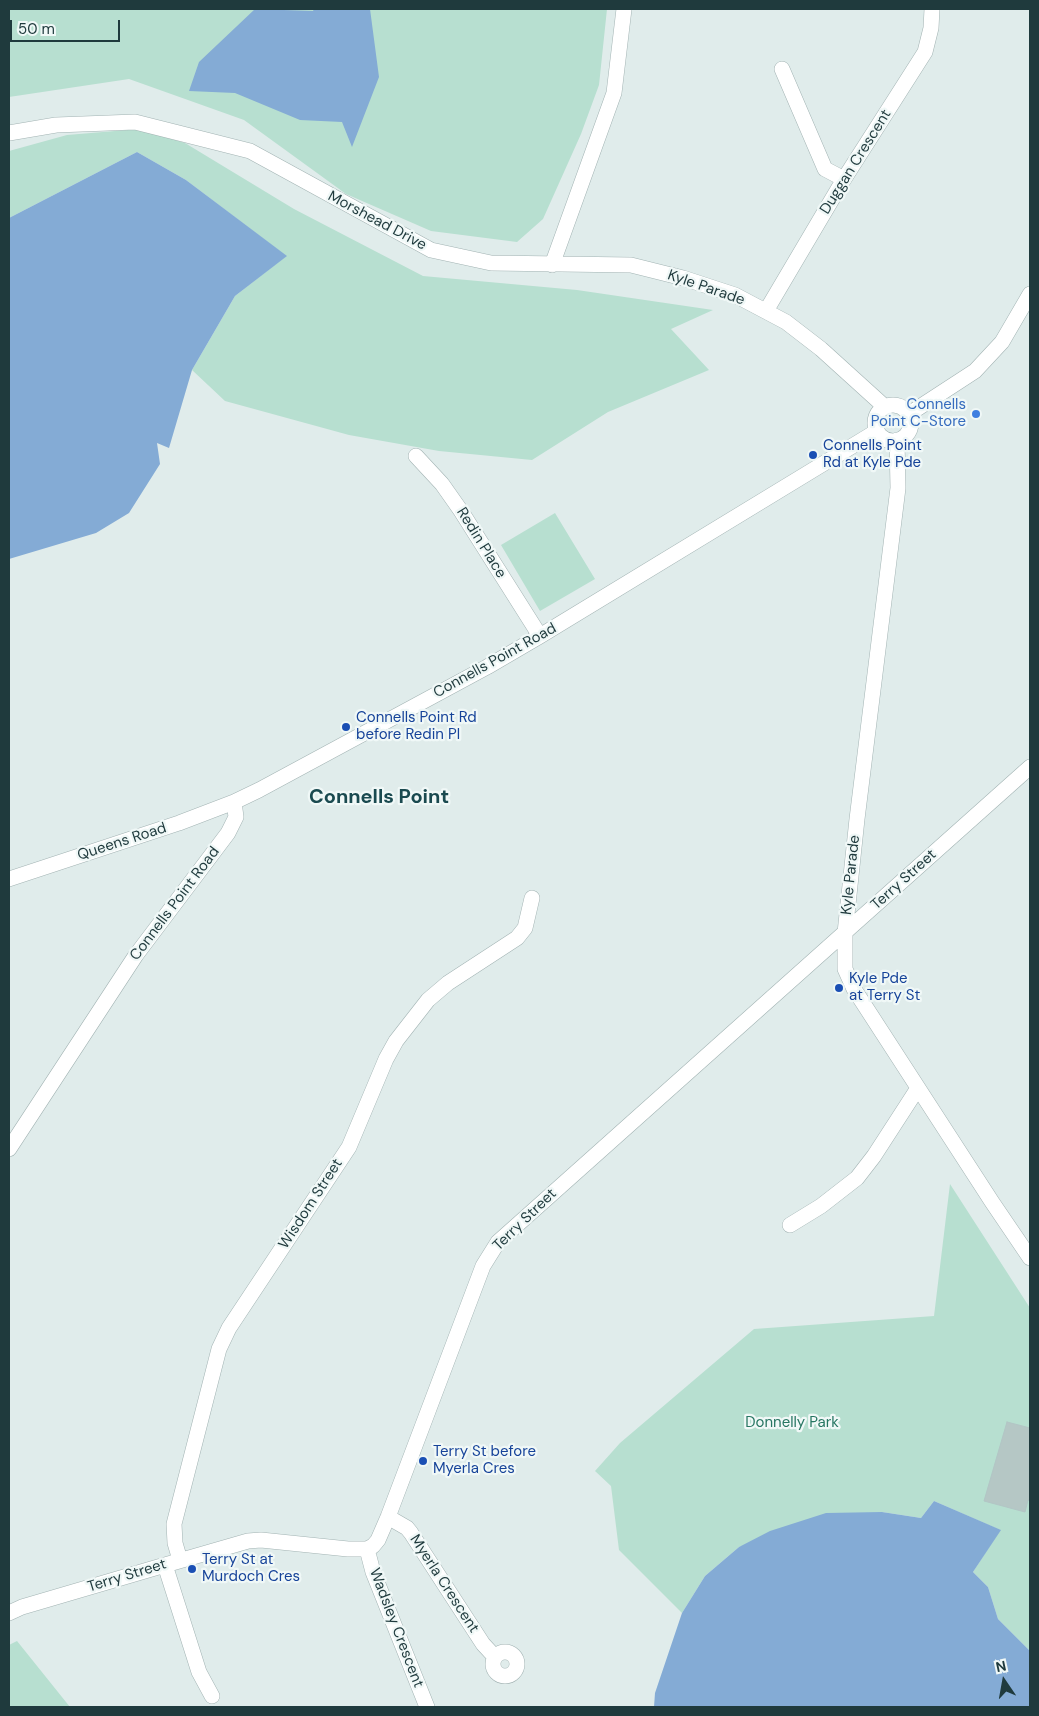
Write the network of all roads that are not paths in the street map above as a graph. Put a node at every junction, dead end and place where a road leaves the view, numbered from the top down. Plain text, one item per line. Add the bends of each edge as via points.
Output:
1 (624, 9) edge
2 (932, 9) edge
3 (782, 69) dead end
4 (9, 133) edge
5 (844, 179) junction
6 (552, 265) junction
7 (1030, 294) edge
8 (766, 311) junction
9 (884, 408) junction
10 (909, 414) junction
11 (878, 431) junction
12 (896, 440) junction
13 (416, 456) dead end
14 (540, 636) junction
15 (1030, 767) edge
16 (234, 802) junction
17 (9, 879) edge
18 (532, 898) dead end
19 (845, 933) junction
20 (918, 1088) junction
21 (9, 1149) edge
22 (790, 1225) dead end
23 (1028, 1251) edge
24 (388, 1517) junction
25 (367, 1548) junction
26 (172, 1562) junction
27 (9, 1613) edge
28 (495, 1657) dead end
29 (212, 1696) dead end
30 (427, 1707) edge

1 - 6 street via 614,93
2 - 5 street, Duggan Crescent via 925,52
3 - 5 street via 825,169
4 - 6 street, Morshead Drive via 56,125 135,122 250,151 431,250 491,263
5 - 8 street, Duggan Crescent
6 - 8 street, Kyle Parade via 631,265 735,295
7 - 10 street via 1002,342 975,371
8 - 9 street, Kyle Parade via 805,336
9 - 10 street via 901,406
9 - 11 street via 877,415
10 - 12 street via 910,430
11 - 12 street via 885,439
11 - 14 street, Connells Point Road
12 - 19 street, Kyle Parade via 898,488
13 - 14 street, Redin Place via 461,511
14 - 16 street, Connells Point Road
15 - 19 street, Terry Street
16 - 17 street, Queens Road
16 - 21 street, Connells Point Road via 236,817 228,833 136,955
18 - 26 street, Wisdom Street via 525,928 517,938 434,994 410,1021 386,1060 349,1147 223,1339 174,1524
19 - 20 street, Kyle Parade via 849,979
19 - 24 street, Terry Street via 498,1242 483,1266
20 - 22 street via 857,1178
20 - 23 street, Kyle Parade
24 - 25 street, Terry Street via 378,1540
24 - 28 street, Myerla Crescent via 411,1533 483,1644
25 - 26 street, Terry Street via 261,1540
25 - 30 street, Wadsley Crescent via 373,1572
26 - 27 street, Terry Street
26 - 29 street, Wisdom Street via 199,1672

